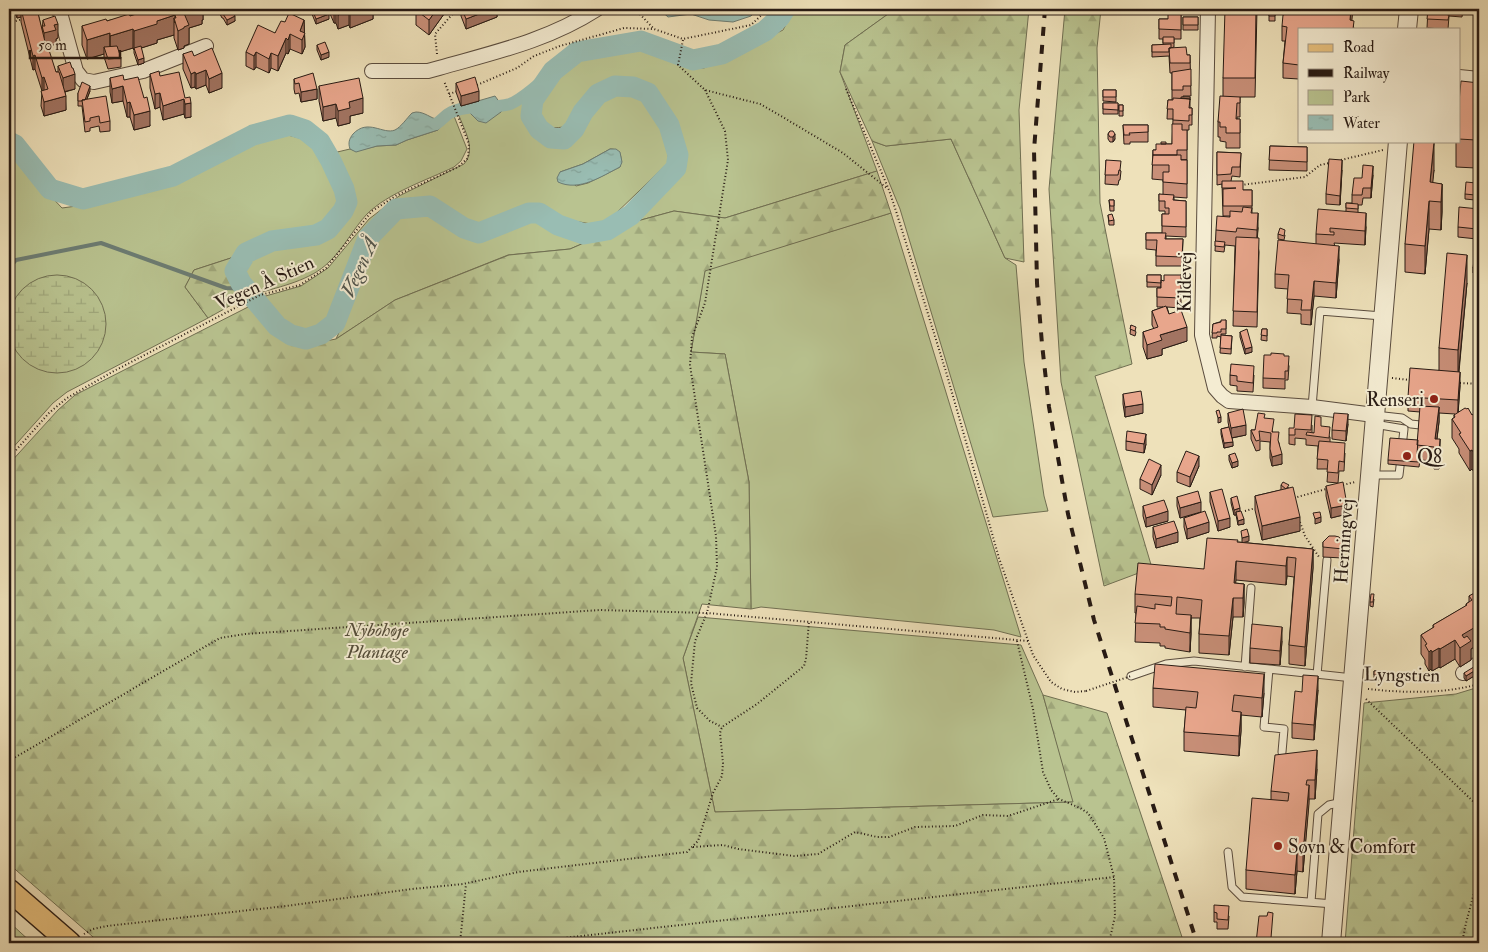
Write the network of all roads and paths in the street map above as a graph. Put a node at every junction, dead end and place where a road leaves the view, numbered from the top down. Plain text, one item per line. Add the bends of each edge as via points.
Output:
1 (59, 9) edge
2 (455, 9) edge
3 (597, 9) edge
4 (635, 9) edge
5 (768, 9) edge
6 (1208, 9) edge
7 (1409, 9) edge
8 (137, 12) edge
9 (128, 15) edge
10 (34, 16) edge
11 (26, 18) edge
12 (9, 23) edge
13 (1407, 28) edge
14 (654, 29) junction
15 (683, 40) junction
16 (206, 46) dead end
17 (439, 68) junction
18 (372, 72) dead end
19 (1460, 77) edge
20 (1479, 79) edge
21 (472, 86) edge
22 (464, 89) edge
23 (846, 89) dead end
24 (705, 90) junction
25 (449, 94) junction
26 (1397, 145) edge
27 (1240, 186) edge
28 (889, 190) junction
29 (1383, 316) junction
30 (1378, 377) junction
31 (1414, 380) edge
32 (1452, 382) edge
33 (1479, 384) edge
34 (1312, 407) junction
35 (1374, 419) junction
36 (1420, 425) edge
37 (9, 458) edge
38 (1370, 476) junction
39 (1341, 486) edge
40 (1332, 488) edge
41 (1296, 505) edge
42 (1261, 506) edge
43 (1245, 511) dead end
44 (1299, 520) edge
45 (1319, 557) dead end
46 (1327, 560) dead end
47 (1251, 588) dead end
48 (707, 613) junction
49 (809, 621) junction
50 (1017, 640) junction
51 (1028, 641) junction
52 (1479, 662) edge
53 (1245, 667) junction
54 (1269, 670) junction
55 (1463, 673) edge
56 (1317, 674) junction
57 (1131, 676) joint
58 (1354, 683) junction
59 (1479, 684) edge
60 (722, 727) junction
61 (1282, 752) edge
62 (9, 761) edge
63 (1059, 799) junction
64 (1343, 802) junction
65 (1479, 806) edge
66 (693, 847) junction
67 (1228, 852) dead end
68 (1479, 874) edge
69 (1114, 877) junction
70 (466, 884) junction
71 (9, 890) edge
72 (1311, 902) junction
73 (1335, 904) junction
74 (76, 939) edge
75 (460, 943) edge
76 (518, 943) edge
77 (1109, 943) edge
78 (1331, 943) edge
79 (1462, 943) edge

1 - 10 path
1 - 16 street via 76,71 83,80 94,82 143,71
2 - 17 path, Vegen Å Stien via 435,34
3 - 17 street via 540,39
4 - 14 path
5 - 15 path via 751,25
6 - 34 street, Kildevej via 1202,335 1215,388 1229,401
7 - 13 street
8 - 9 path
11 - 12 path
14 - 15 path
14 - 21 path via 624,28 560,46 534,56 518,68
15 - 24 path via 678,65
17 - 18 street
17 - 25 path, Vegen Å Stien
19 - 20 street
22 - 25 path
23 - 28 path
24 - 28 path via 760,104 843,153
24 - 48 path via 725,131 728,160 705,303 692,337 690,365 716,536 717,567
25 - 37 path, Vegen Å Stien via 468,144 468,158 458,167 397,195 372,212 326,268 300,285 260,295 67,398 49,413
26 - 27 path via 1320,165 1305,177
26 - 29 street, Herningvej
28 - 51 path via 947,375 999,558
29 - 30 street, Herningvej
29 - 34 lane via 1320,311
30 - 31 path
30 - 35 street, Herningvej
32 - 33 path
34 - 35 street, Kildevej
35 - 36 lane via 1402,418
35 - 38 street, Herningvej
35 - 38 lane via 1404,428 1400,475
38 - 39 path
38 - 58 street, Herningvej
40 - 41 path via 1294,498
42 - 43 path
44 - 45 path
46 - 56 lane
47 - 53 lane
48 - 49 path
48 - 60 path via 695,642 691,683 697,708
48 - 62 path via 600,610 220,638
49 - 50 path
49 - 60 path via 804,666
50 - 51 path
50 - 63 path via 1033,708 1043,772
51 - 57 path, bridge via 1032,655 1051,682 1062,689 1086,690
52 - 55 street
53 - 54 lane
53 - 57 lane via 1194,662 1166,664
54 - 56 lane
54 - 61 lane via 1264,728 1284,729
56 - 58 lane
58 - 59 path, Lyngstien via 1394,692 1423,692
58 - 64 street, Herningvej
58 - 65 path
60 - 66 path via 722,776 713,793 698,842
63 - 66 path via 1008,816 983,815 955,826 915,827 889,837 855,832 818,854 794,856 723,845
63 - 69 path via 1088,813 1104,838
64 - 72 lane via 1329,805 1318,814
64 - 73 street, Herningvej
66 - 70 path via 687,852 518,872
67 - 72 lane via 1232,887 1242,897
68 - 79 path
69 - 76 path
69 - 77 path via 1115,916
70 - 74 path via 107,926 93,929
70 - 75 path
71 - 74 main road
72 - 73 lane
73 - 78 street, Herningvej

